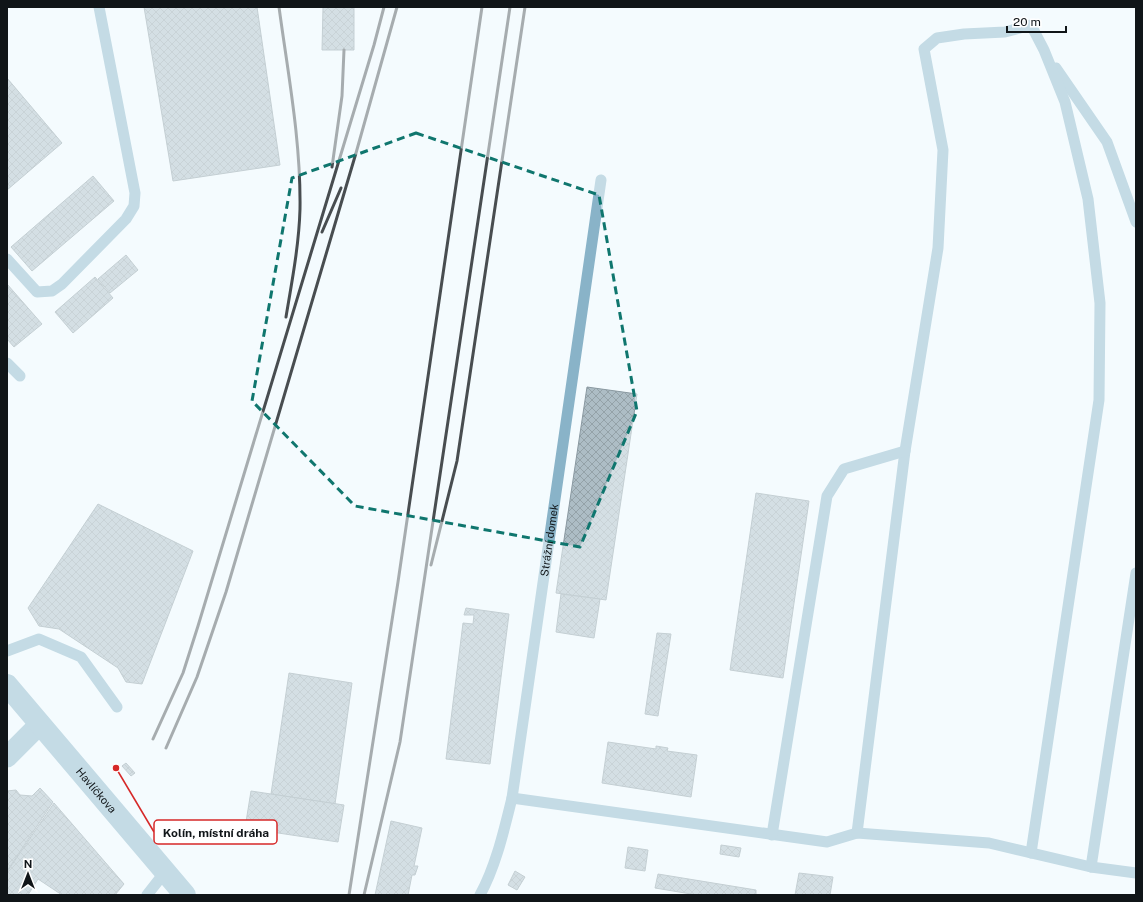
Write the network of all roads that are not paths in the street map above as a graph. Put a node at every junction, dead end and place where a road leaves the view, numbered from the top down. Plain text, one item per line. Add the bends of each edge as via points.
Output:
1 (99, 7) edge
2 (1044, 50) junction
3 (601, 180) dead end
4 (1136, 222) edge
5 (7, 259) edge
6 (7, 363) edge
7 (20, 376) dead end
8 (905, 451) junction
9 (1136, 573) edge
10 (7, 651) edge
11 (7, 685) edge
12 (117, 707) dead end
13 (40, 724) junction
14 (7, 757) edge
15 (512, 798) junction
16 (857, 833) junction
17 (772, 834) junction
18 (1031, 853) junction
19 (1092, 867) junction
20 (165, 872) junction
21 (1136, 873) edge
22 (147, 895) edge
23 (185, 895) edge
24 (480, 895) edge

1 - 5 lane via 135,193 134,206 126,219 62,284 52,290 37,292
2 - 4 lane via 1107,142
2 - 8 lane via 1031,25 1005,32 937,38 924,49 943,157 938,248
2 - 18 lane via 1065,102 1088,199 1100,303 1099,400
3 - 15 lane, Strážní domek
6 - 7 lane
8 - 16 lane
8 - 17 lane via 844,469 827,496
9 - 19 lane
10 - 12 lane via 39,639 81,657
11 - 13 street, Havlíčkova
13 - 14 street
13 - 20 street, Havlíčkova
15 - 17 lane
15 - 24 lane, Strážní domek via 504,833
16 - 17 lane via 827,842
16 - 18 lane via 989,844
18 - 19 lane
19 - 21 lane
20 - 22 lane
20 - 23 street, Havlíčkova

